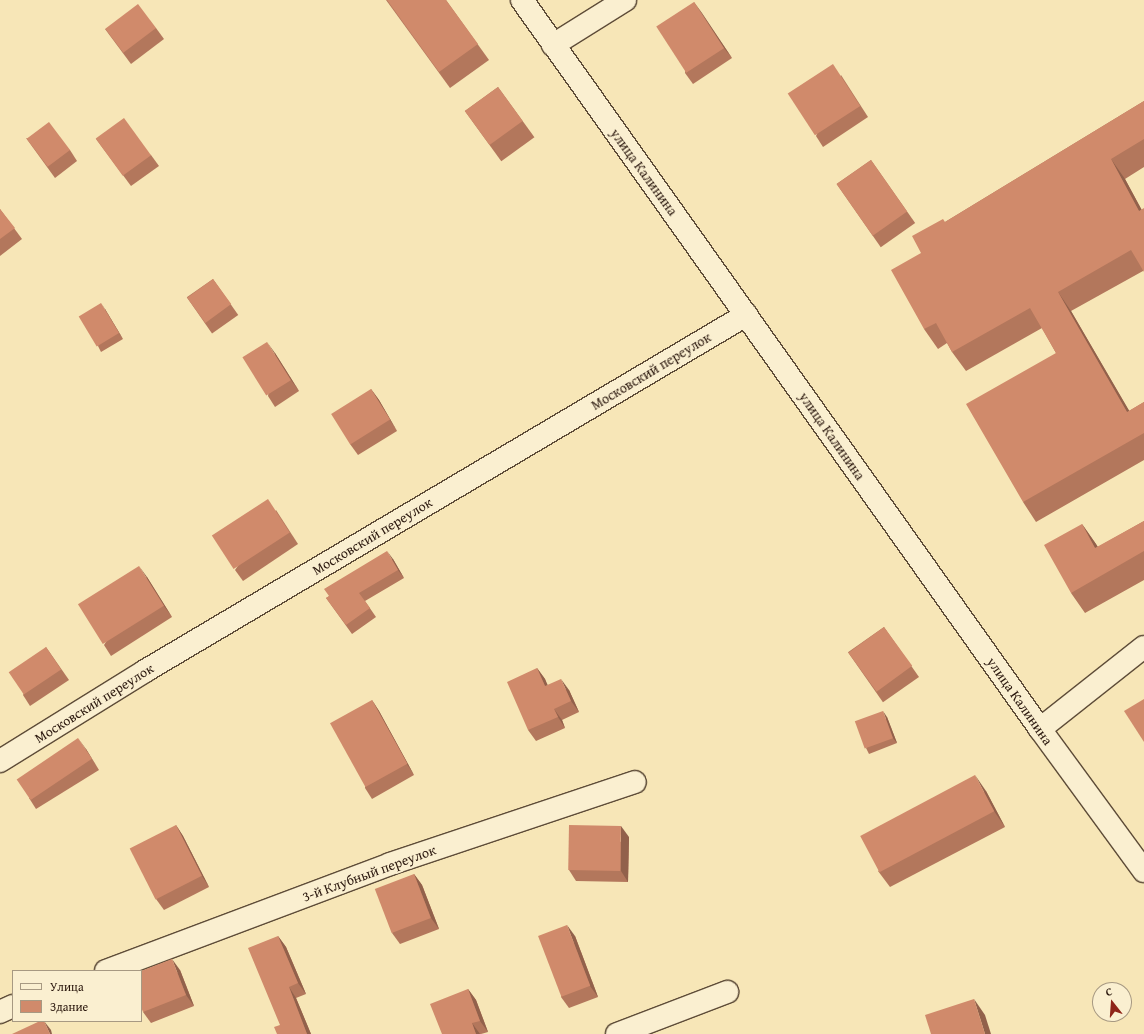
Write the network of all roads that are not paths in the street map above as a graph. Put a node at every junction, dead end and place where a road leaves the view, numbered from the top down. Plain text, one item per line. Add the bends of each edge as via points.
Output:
1 (522, 0) edge
2 (625, 0) edge
3 (553, 45) junction
4 (746, 315) junction
5 (1144, 647) edge
6 (1040, 729) junction
7 (0, 761) edge
8 (635, 782) dead end
9 (1144, 871) edge
10 (109, 970) edge
11 (728, 992) dead end
12 (12, 1006) edge
13 (0, 1012) edge
14 (617, 1034) edge

1 - 3 street, улица Калинина
2 - 3 street
3 - 4 street, улица Калинина
4 - 6 street, улица Калинина
4 - 7 street, Московский переулок via 145,671
5 - 6 street
6 - 9 street, улица Калинина
8 - 10 street, 3-й Клубный переулок via 390,864
11 - 14 street
12 - 13 street

